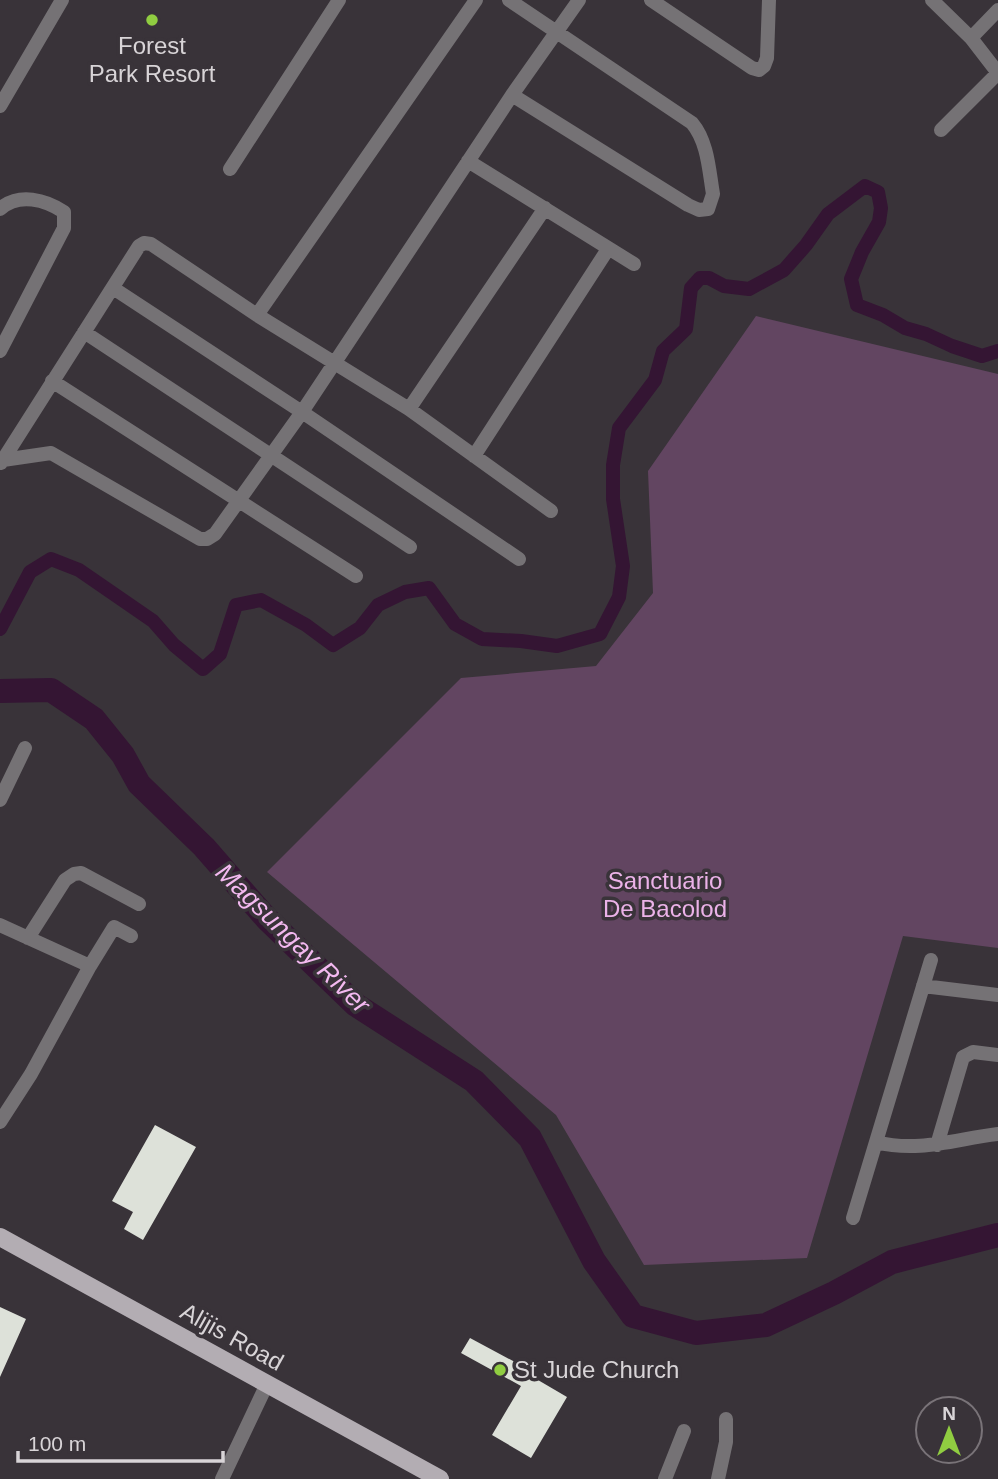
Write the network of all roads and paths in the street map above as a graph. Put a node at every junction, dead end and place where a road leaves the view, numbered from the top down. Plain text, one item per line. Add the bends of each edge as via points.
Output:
1 (62, 0) edge
2 (339, 0) edge
3 (476, 0) edge
4 (509, 0) edge
5 (579, 0) edge
6 (651, 0) edge
7 (769, 0) edge
8 (932, 0) edge
9 (998, 10) edge
10 (555, 32) junction
11 (971, 38) junction
12 (998, 73) edge
13 (512, 95) junction
14 (0, 106) edge
15 (941, 130) dead end
16 (468, 161) junction
17 (230, 169) dead end
18 (545, 208) junction
19 (0, 209) edge
20 (608, 249) junction
21 (634, 264) dead end
22 (113, 288) junction
23 (257, 315) junction
24 (84, 332) junction
25 (0, 351) edge
26 (333, 363) junction
27 (52, 381) junction
28 (409, 409) junction
29 (302, 411) junction
30 (474, 456) junction
31 (271, 457) junction
32 (1, 462) edge
33 (237, 502) junction
34 (551, 511) dead end
35 (410, 547) dead end
36 (519, 559) dead end
37 (356, 576) dead end
38 (25, 748) dead end
39 (0, 800) edge
40 (139, 904) dead end
41 (0, 925) edge
42 (131, 936) dead end
43 (28, 938) junction
44 (931, 960) dead end
45 (90, 966) junction
46 (923, 986) junction
47 (998, 995) edge
48 (998, 1055) edge
49 (0, 1122) edge
50 (998, 1134) edge
51 (876, 1142) junction
52 (937, 1144) junction
53 (853, 1218) dead end
54 (0, 1237) edge
55 (267, 1384) junction
56 (726, 1419) dead end
57 (684, 1431) dead end
58 (222, 1479) edge
59 (440, 1479) edge
60 (665, 1479) edge
61 (718, 1479) edge

1 - 14 street
2 - 17 street
3 - 23 street
4 - 10 street
5 - 10 street
6 - 7 street via 759,70 767,58
8 - 11 street
9 - 11 street
10 - 13 street
10 - 13 street via 692,123 703,144 713,194 708,209 688,205
11 - 12 street
12 - 15 street
13 - 16 street
16 - 18 street
16 - 26 street
18 - 20 street
18 - 28 street
19 - 25 street via 18,200 39,200 64,212 65,220
20 - 21 street
20 - 30 street
22 - 23 street via 139,246 151,244
22 - 24 street
22 - 29 street
23 - 26 street
24 - 27 street
24 - 31 street
26 - 28 street
26 - 29 street
27 - 32 street
27 - 33 street
28 - 30 street
29 - 31 street
29 - 36 street
30 - 34 street
31 - 33 street
31 - 35 street
32 - 33 street via 51,453 200,539 215,534
33 - 37 street
38 - 39 street
40 - 43 street via 81,873 74,874 65,880
41 - 43 street
42 - 45 street via 114,927
43 - 45 street
44 - 46 street
45 - 49 street
46 - 47 street
46 - 51 street
48 - 52 street via 973,1052 962,1058
50 - 52 street
51 - 52 street via 916,1148
51 - 53 street
54 - 55 main road, Alijis Road
55 - 58 street
55 - 59 main road, Alijis Road
56 - 61 street
57 - 60 street

